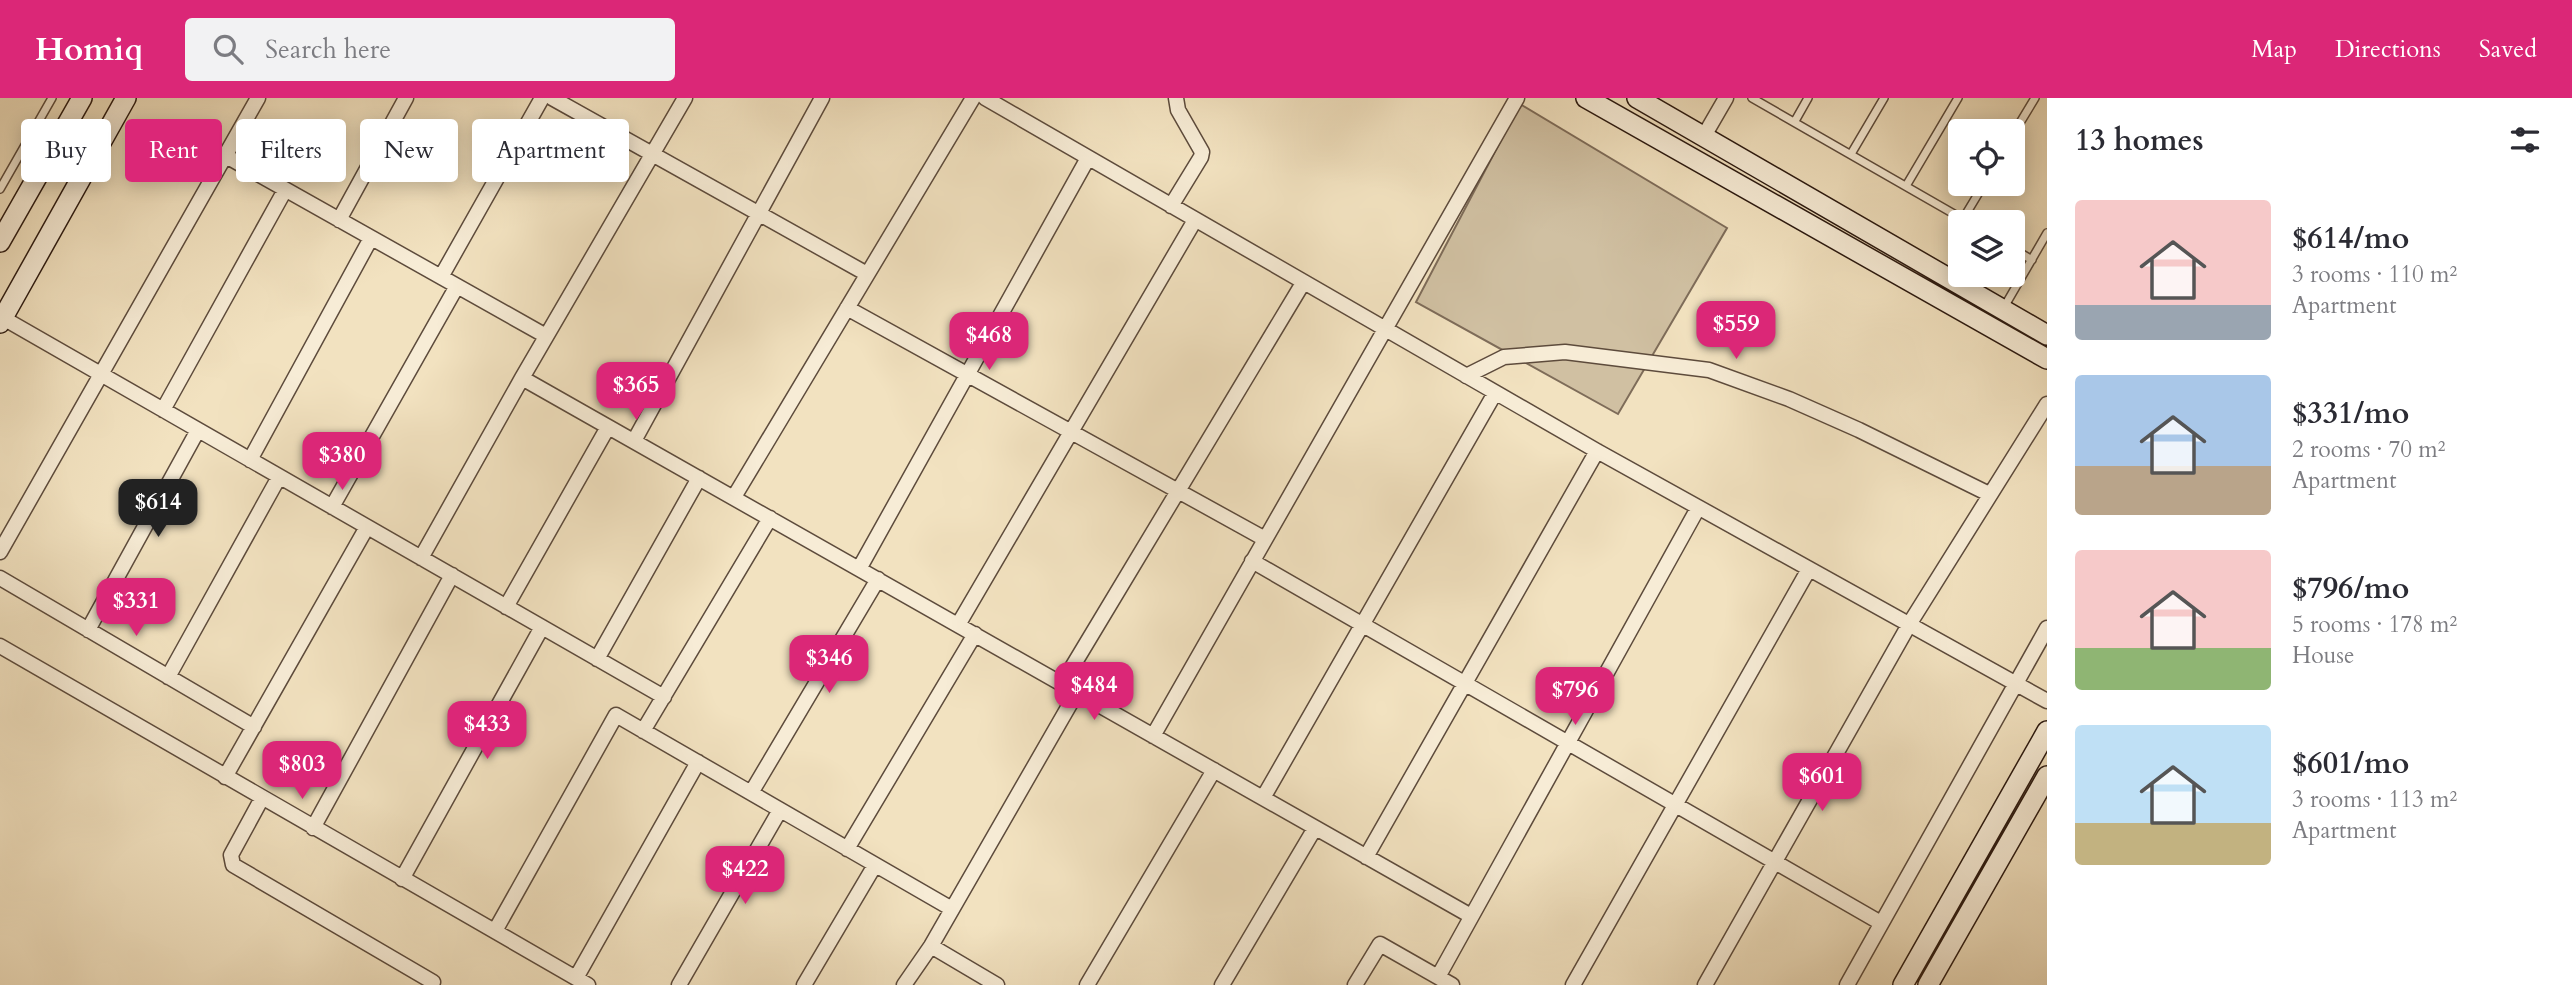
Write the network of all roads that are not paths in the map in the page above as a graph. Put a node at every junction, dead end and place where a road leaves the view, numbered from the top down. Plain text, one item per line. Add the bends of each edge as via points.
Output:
1 (52, 98) edge
2 (82, 98) edge
3 (126, 98) edge
4 (258, 98) edge
5 (406, 98) edge
6 (542, 98) edge
7 (552, 98) edge
8 (685, 98) edge
9 (822, 98) edge
10 (973, 98) edge
11 (985, 98) edge
12 (1176, 98) edge
13 (1517, 98) edge
14 (1586, 98) edge
15 (1637, 98) edge
16 (1726, 98) edge
17 (1752, 98) edge
18 (1808, 98) edge
19 (1884, 98) edge
20 (1958, 98) edge
21 (2035, 98) edge
22 (2022, 119) edge
23 (1795, 121) junction
24 (1703, 136) junction
25 (652, 154) junction
26 (1851, 154) junction
27 (226, 156) junction
28 (1088, 158) junction
29 (1906, 186) junction
30 (0, 189) edge
31 (285, 190) junction
32 (1171, 206) junction
33 (1948, 210) edge
34 (759, 214) junction
35 (339, 220) junction
36 (1195, 220) junction
37 (2047, 233) edge
38 (371, 238) junction
39 (0, 242) edge
40 (2025, 256) edge
41 (2032, 260) junction
42 (867, 274) junction
43 (441, 277) junction
44 (1303, 283) junction
45 (457, 286) junction
46 (847, 308) junction
47 (2003, 310) junction
48 (1, 320) edge
49 (1385, 330) junction
50 (2047, 335) edge
51 (546, 337) junction
52 (2047, 359) edge
53 (103, 375) junction
54 (967, 375) junction
55 (1466, 376) junction
56 (522, 378) junction
57 (1495, 393) junction
58 (2047, 404) edge
59 (163, 410) junction
60 (608, 427) junction
61 (198, 430) junction
62 (1070, 432) junction
63 (634, 441) junction
64 (1597, 452) junction
65 (250, 460) junction
66 (279, 477) junction
67 (699, 478) junction
68 (1178, 491) junction
69 (1989, 494) junction
70 (734, 497) junction
71 (332, 507) junction
72 (1698, 508) junction
73 (770, 518) junction
74 (367, 527) junction
75 (1265, 539) junction
76 (0, 552) edge
77 (421, 558) junction
78 (1252, 561) junction
79 (859, 569) junction
80 (1808, 569) junction
81 (452, 575) junction
82 (0, 578) edge
83 (878, 579) junction
84 (506, 607) junction
85 (1910, 623) junction
86 (958, 625) junction
87 (1363, 625) junction
88 (542, 627) junction
89 (2047, 628) edge
90 (88, 630) junction
91 (975, 634) junction
92 (0, 646) edge
93 (597, 659) junction
94 (168, 677) junction
95 (1465, 683) junction
96 (1062, 684) junction
97 (2015, 684) junction
98 (1077, 692) junction
99 (664, 697) junction
100 (2047, 701) edge
101 (254, 727) junction
102 (643, 731) junction
103 (2047, 731) edge
104 (1153, 736) junction
105 (1567, 742) junction
106 (698, 762) junction
107 (1214, 770) junction
108 (2047, 776) edge
109 (225, 777) junction
110 (751, 793) junction
111 (262, 798) junction
112 (1263, 798) junction
113 (1675, 804) junction
114 (780, 810) junction
115 (313, 828) junction
116 (1315, 828) junction
117 (847, 849) junction
118 (1366, 857) junction
119 (1775, 861) junction
120 (875, 865) junction
121 (402, 878) junction
122 (952, 909) junction
123 (1471, 916) junction
124 (1881, 923) junction
125 (495, 932) junction
126 (931, 946) junction
127 (1438, 977) junction
128 (433, 982) dead end
129 (582, 982) edge
130 (679, 985) edge
131 (804, 985) edge
132 (905, 985) edge
133 (997, 985) edge
134 (1087, 985) edge
135 (1222, 985) edge
136 (1355, 985) edge
137 (1452, 985) edge
138 (1573, 985) edge
139 (1705, 985) edge
140 (1847, 985) edge
141 (1903, 985) edge
142 (1927, 985) edge

1 - 30 lane
2 - 39 main road
3 - 48 main road
4 - 27 street
5 - 35 street
6 - 43 street
7 - 25 street
8 - 25 street
9 - 34 street
10 - 42 street
11 - 28 street
12 - 32 street via 1202,152
13 - 49 street
14 - 52 main road
15 - 24 main road
16 - 24 street
17 - 23 lane
18 - 23 lane
19 - 26 lane
20 - 29 lane
21 - 22 lane
23 - 26 lane
24 - 47 main road
25 - 34 street
25 - 51 street
26 - 29 lane
27 - 31 street
27 - 53 street
28 - 32 street
28 - 54 street
29 - 33 lane
31 - 35 street
31 - 59 street
32 - 36 street
34 - 42 street
34 - 63 street
35 - 38 street
36 - 44 street
36 - 62 street
37 - 41 lane
38 - 43 street
38 - 65 street
40 - 41 lane
41 - 47 lane
42 - 46 street
43 - 45 street
44 - 49 street
44 - 68 street
45 - 51 street
45 - 71 street
46 - 54 street
46 - 70 street
47 - 50 main road
48 - 53 street
49 - 55 street
49 - 75 street
51 - 56 street
53 - 59 street
53 - 76 street
54 - 62 street
54 - 79 street
55 - 57 street
55 - 69 street via 1504,357 1565,352 1709,370 1824,414
56 - 60 street
56 - 77 street
57 - 64 street
57 - 87 street
58 - 69 street
59 - 61 street
60 - 63 street
60 - 84 street
61 - 65 street
61 - 90 street
62 - 68 street
62 - 86 street
63 - 67 street
64 - 72 street
64 - 95 street
65 - 66 street
66 - 71 street
66 - 94 street
67 - 70 street
67 - 93 street
68 - 75 street
68 - 96 street
69 - 85 street
70 - 73 street
71 - 74 street
72 - 80 street
72 - 105 street
73 - 79 street
73 - 99 street
74 - 77 street
74 - 101 street
75 - 78 street
77 - 81 street
78 - 87 street
78 - 104 street
79 - 83 street
80 - 85 street
80 - 113 street
81 - 84 street
81 - 115 street
82 - 90 street
83 - 86 street
83 - 110 street
84 - 88 street
85 - 97 street
85 - 119 street
86 - 91 street
87 - 95 street
87 - 112 street
88 - 93 street
88 - 121 street
89 - 97 street
90 - 94 street
91 - 96 street
91 - 117 street
92 - 109 street
93 - 99 street
94 - 101 street
95 - 105 street
95 - 118 street
96 - 98 street
97 - 100 street
97 - 124 street
98 - 104 street
98 - 122 street
99 - 102 street
101 - 109 street
102 - 106 street
102 - 125 street via 616,715
103 - 141 main road
104 - 107 street
105 - 113 street
105 - 123 street
106 - 110 street
106 - 129 street
107 - 112 street
107 - 134 street
108 - 142 main road
109 - 111 street
110 - 114 street
111 - 115 street
111 - 128 street via 231,855 233,865
112 - 116 street
113 - 119 street
113 - 138 street
114 - 117 street
114 - 130 street
115 - 121 street
116 - 118 street
116 - 135 street
117 - 120 street
118 - 123 street
119 - 124 street
119 - 139 street
120 - 122 street
120 - 131 street
121 - 125 street
122 - 126 street
123 - 127 street
124 - 140 street
125 - 129 street
126 - 132 street
126 - 133 street
127 - 136 street via 1380,944
127 - 137 street

